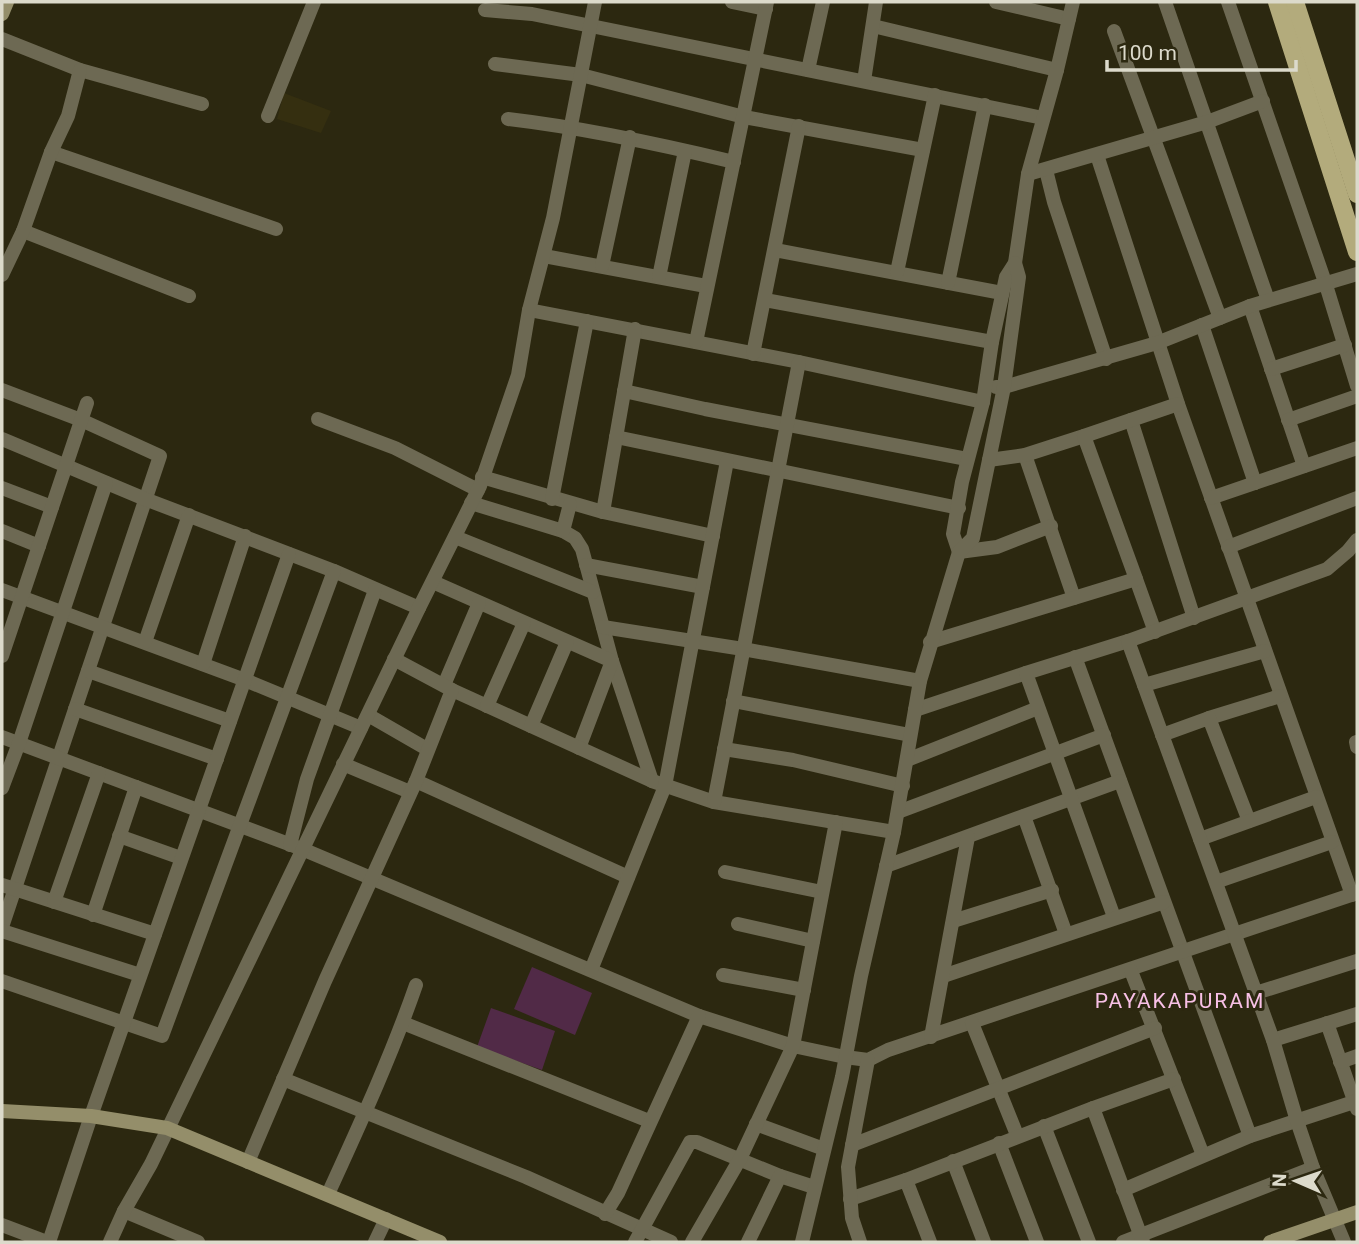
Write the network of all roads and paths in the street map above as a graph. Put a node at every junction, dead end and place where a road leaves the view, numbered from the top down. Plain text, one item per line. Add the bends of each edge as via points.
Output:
1 (7, 2) edge
2 (314, 2) edge
3 (595, 2) edge
4 (733, 2) edge
5 (823, 2) edge
6 (876, 2) edge
7 (1073, 2) edge
8 (1165, 2) edge
9 (1228, 2) edge
10 (1277, 2) edge
11 (1295, 2) edge
12 (1004, 3) edge
13 (766, 5) edge
14 (485, 10) dead end
15 (2, 14) edge
16 (1069, 19) junction
17 (873, 26) junction
18 (590, 27) junction
19 (1114, 30) dead end
20 (2, 39) edge
21 (756, 60) junction
22 (495, 64) dead end
23 (1057, 69) junction
24 (808, 70) junction
25 (80, 71) junction
26 (580, 75) junction
27 (864, 81) junction
28 (935, 95) junction
29 (1263, 102) junction
30 (202, 104) dead end
31 (985, 105) junction
32 (268, 116) dead end
33 (744, 117) junction
34 (1043, 118) junction
35 (508, 119) dead end
36 (1207, 122) junction
37 (571, 126) junction
38 (799, 126) junction
39 (630, 137) junction
40 (1152, 138) junction
41 (923, 150) junction
42 (685, 151) junction
43 (51, 152) junction
44 (1097, 155) junction
45 (1352, 158) edge
46 (734, 162) junction
47 (1046, 170) junction
48 (1028, 174) junction
49 (1357, 194) edge
50 (276, 229) dead end
51 (23, 231) junction
52 (775, 250) junction
53 (1357, 252) edge
54 (544, 256) junction
55 (1015, 263) junction
56 (602, 267) junction
57 (897, 272) junction
58 (2, 275) edge
59 (659, 277) junction
60 (1340, 280) edge
61 (948, 283) junction
62 (706, 286) junction
63 (1002, 293) junction
64 (189, 296) dead end
65 (765, 300) junction
66 (1268, 300) junction
67 (1250, 306) junction
68 (529, 310) junction
69 (1220, 318) junction
70 (587, 321) junction
71 (1202, 325) junction
72 (635, 329) junction
73 (696, 342) junction
74 (992, 342) junction
75 (1157, 343) junction
76 (1345, 345) junction
77 (754, 354) junction
78 (1106, 359) junction
79 (799, 362) junction
80 (1271, 369) junction
81 (1357, 386) edge
82 (984, 387) junction
83 (1004, 387) junction
84 (2, 390) edge
85 (624, 391) junction
86 (1357, 396) edge
87 (983, 402) junction
88 (87, 403) dead end
89 (1178, 404) junction
90 (318, 419) dead end
91 (81, 420) junction
92 (1131, 420) junction
93 (1288, 420) junction
94 (786, 425) junction
95 (1084, 436) junction
96 (616, 437) junction
97 (2, 439) edge
98 (1357, 447) edge
99 (1025, 455) junction
100 (967, 459) junction
101 (989, 460) junction
102 (727, 461) junction
103 (66, 466) junction
104 (1304, 466) junction
105 (776, 472) junction
106 (1255, 482) junction
107 (106, 483) junction
108 (2, 488) edge
109 (477, 490) junction
110 (1211, 498) junction
111 (1357, 498) edge
112 (145, 499) junction
113 (552, 499) junction
114 (570, 504) junction
115 (52, 507) junction
116 (958, 508) junction
117 (603, 512) junction
118 (189, 515) junction
119 (1051, 526) junction
120 (2, 531) edge
121 (563, 531) junction
122 (245, 536) junction
123 (713, 536) junction
124 (455, 537) junction
125 (1357, 540) edge
126 (39, 546) junction
127 (1228, 547) junction
128 (960, 552) junction
129 (289, 554) junction
130 (586, 565) junction
131 (334, 571) junction
132 (1136, 579) junction
133 (433, 582) junction
134 (703, 587) junction
135 (2, 590) edge
136 (374, 590) junction
137 (593, 592) junction
138 (22, 597) junction
139 (1074, 598) junction
140 (1246, 600) junction
141 (479, 603) junction
142 (418, 608) junction
143 (63, 612) junction
144 (1195, 618) junction
145 (524, 622) junction
146 (103, 627) junction
147 (603, 627) junction
148 (1155, 632) junction
149 (693, 640) junction
150 (1128, 641) junction
151 (145, 642) junction
152 (567, 642) junction
153 (930, 642) junction
154 (3, 646) edge
155 (743, 649) junction
156 (1265, 651) junction
157 (1076, 657) junction
158 (394, 659) junction
159 (612, 661) junction
160 (203, 664) junction
161 (88, 671) junction
162 (1026, 673) junction
163 (245, 680) junction
164 (920, 681) junction
165 (1144, 685) junction
166 (448, 688) junction
167 (1280, 696) junction
168 (288, 697) junction
169 (733, 701) junction
170 (487, 706) junction
171 (1038, 708) junction
172 (75, 709) junction
173 (915, 710) junction
174 (332, 715) junction
175 (1209, 718) junction
176 (230, 721) junction
177 (365, 721) junction
178 (531, 726) junction
179 (910, 734) junction
180 (1104, 735) junction
181 (1163, 735) junction
182 (2, 737) edge
183 (19, 743) junction
184 (579, 748) junction
185 (427, 749) junction
186 (724, 749) junction
187 (1055, 754) junction
188 (59, 758) junction
189 (217, 759) junction
190 (906, 760) junction
191 (343, 764) junction
192 (99, 773) junction
193 (1120, 781) junction
194 (658, 784) junction
195 (413, 786) junction
196 (903, 786) junction
197 (136, 787) junction
198 (2, 788) edge
199 (1316, 797) junction
200 (1071, 799) junction
201 (714, 802) junction
202 (198, 810) junction
203 (898, 811) junction
204 (1024, 816) junction
205 (1249, 821) junction
206 (836, 822) junction
207 (241, 826) junction
208 (894, 831) junction
209 (119, 836) junction
210 (968, 837) junction
211 (1200, 839) junction
212 (1332, 842) junction
213 (296, 847) junction
214 (181, 858) junction
215 (886, 866) junction
216 (725, 872) dead end
217 (628, 877) junction
218 (372, 878) junction
219 (1216, 882) junction
220 (8, 888) edge
221 (1052, 890) junction
222 (822, 892) junction
223 (1355, 894) edge
224 (54, 902) junction
225 (1164, 902) junction
226 (93, 915) junction
227 (1114, 918) junction
228 (953, 921) junction
229 (738, 924) dead end
230 (2, 929) edge
231 (155, 934) junction
232 (1066, 934) junction
233 (1233, 934) junction
234 (813, 941) junction
235 (1182, 953) junction
236 (1357, 961) edge
237 (591, 970) junction
238 (1132, 971) junction
239 (140, 975) junction
240 (723, 975) dead end
241 (943, 976) junction
242 (2, 981) edge
243 (416, 985) dead end
244 (804, 990) junction
245 (1256, 993) junction
246 (1357, 1014) edge
247 (699, 1016) junction
248 (124, 1021) junction
249 (403, 1023) junction
250 (1327, 1023) junction
251 (972, 1024) junction
252 (1155, 1028) junction
253 (931, 1037) junction
254 (1273, 1040) junction
255 (793, 1046) junction
256 (1357, 1056) edge
257 (845, 1058) junction
258 (868, 1060) junction
259 (1340, 1062) junction
260 (283, 1079) junction
261 (1174, 1079) junction
262 (1000, 1089) junction
263 (1356, 1105) edge
264 (1093, 1108) junction
265 (2, 1111) edge
266 (365, 1114) junction
267 (91, 1116) junction
268 (649, 1121) junction
269 (1297, 1121) junction
270 (756, 1124) junction
271 (1044, 1126) junction
272 (167, 1128) junction
273 (1017, 1136) junction
274 (1250, 1136) junction
275 (999, 1143) junction
276 (852, 1145) junction
277 (824, 1149) junction
278 (1203, 1155) junction
279 (740, 1159) junction
280 (953, 1161) junction
281 (248, 1162) junction
282 (1313, 1168) junction
283 (780, 1176) junction
284 (906, 1180) junction
285 (814, 1187) junction
286 (1123, 1190) junction
287 (328, 1195) junction
288 (849, 1199) junction
289 (124, 1212) junction
290 (1357, 1212) edge
291 (606, 1214) junction
292 (386, 1219) junction
293 (1334, 1220) junction
294 (2, 1226) edge
295 (642, 1229) junction
296 (1290, 1238) edge
297 (1141, 1239) edge
298 (48, 1242) edge
299 (110, 1242) edge
300 (198, 1242) edge
301 (375, 1242) edge
302 (440, 1242) edge
303 (635, 1242) edge
304 (671, 1242) edge
305 (692, 1242) edge
306 (748, 1242) edge
307 (802, 1242) edge
308 (860, 1242) edge
309 (930, 1242) edge
310 (984, 1242) edge
311 (1037, 1242) edge
312 (1089, 1242) edge
313 (1123, 1242) edge
314 (1270, 1242) edge
315 (1344, 1242) edge

1 - 15 street
2 - 32 street
3 - 18 street
4 - 13 street
5 - 24 street
6 - 17 street
7 - 16 street
8 - 36 street
9 - 29 street
10 - 53 main road
11 - 45 main road
12 - 16 street
13 - 21 street
14 - 18 street via 532,14
16 - 23 street
17 - 23 street
17 - 27 street
18 - 21 street
18 - 26 street
19 - 40 street
20 - 25 street
21 - 24 street
21 - 33 street
22 - 26 street
23 - 34 street
24 - 27 street
25 - 30 street
25 - 43 street via 68,116
26 - 33 street
26 - 37 street
27 - 28 street
28 - 31 street
28 - 41 street
29 - 36 street
29 - 60 street
31 - 34 street
31 - 61 street
33 - 38 street
33 - 46 street
34 - 48 street
35 - 37 street
36 - 40 street
36 - 66 street
37 - 39 street
37 - 54 street
38 - 41 street
38 - 52 street
39 - 42 street
39 - 56 street
40 - 44 street
40 - 69 street
41 - 57 street
42 - 46 street
42 - 59 street
43 - 50 street
43 - 51 street
44 - 47 street
44 - 75 street
45 - 49 main road
46 - 62 street
47 - 48 street
47 - 78 street
48 - 55 street
51 - 58 street
51 - 64 street
52 - 57 street
52 - 65 street
54 - 56 street
54 - 68 street
55 - 63 street
55 - 83 street via 1019,277
56 - 59 street
57 - 61 street
59 - 62 street
60 - 66 street
60 - 76 street
61 - 63 street
62 - 73 street
63 - 74 street
65 - 74 street
65 - 77 street
66 - 67 street
67 - 69 street
67 - 80 street
68 - 70 street
68 - 109 street via 518,375
69 - 71 street
70 - 72 street
70 - 113 street
71 - 75 street
71 - 106 street
72 - 73 street
72 - 85 street
73 - 77 street
74 - 82 street
75 - 78 street
75 - 89 street
76 - 80 street
76 - 81 street
77 - 79 street
78 - 83 street
79 - 87 street
79 - 94 street
80 - 93 street
82 - 83 street
82 - 87 street
83 - 101 street
84 - 91 street
85 - 94 street
85 - 96 street
86 - 93 street
87 - 100 street
88 - 91 street
89 - 92 street
89 - 110 street
90 - 109 street via 396,449
91 - 103 street
91 - 112 street via 160,456
92 - 95 street
92 - 144 street
93 - 104 street
94 - 100 street
94 - 105 street
95 - 99 street
95 - 132 street
96 - 102 street
96 - 117 street
97 - 103 street
98 - 104 street
99 - 101 street
99 - 119 street
100 - 116 street
101 - 128 street via 973,538
102 - 105 street
102 - 123 street
103 - 107 street
103 - 115 street
104 - 106 street
105 - 116 street
105 - 155 street
106 - 110 street
107 - 112 street
107 - 143 street
108 - 115 street
109 - 113 street
109 - 121 street
109 - 124 street
110 - 127 street
111 - 127 street
112 - 118 street
112 - 146 street
113 - 114 street
114 - 117 street
114 - 121 street
115 - 126 street
116 - 128 street via 953,534
117 - 123 street
118 - 122 street
118 - 151 street
119 - 128 street via 997,547
119 - 139 street
120 - 126 street
121 - 130 street via 575,538
122 - 129 street
122 - 160 street
123 - 134 street
124 - 133 street
124 - 137 street
125 - 140 street via 1327,569
126 - 138 street
127 - 140 street
128 - 153 street
129 - 131 street
129 - 163 street
130 - 134 street
130 - 137 street
131 - 136 street
131 - 168 street
132 - 139 street
132 - 148 street
133 - 141 street
133 - 142 street
134 - 149 street
135 - 138 street
136 - 142 street
136 - 174 street
137 - 147 street
138 - 143 street
138 - 154 street
139 - 153 street
140 - 144 street
140 - 156 street
141 - 145 street
141 - 166 street
142 - 158 street
143 - 146 street
143 - 183 street
144 - 148 street
145 - 152 street
145 - 170 street
146 - 151 street
146 - 161 street
147 - 149 street
147 - 159 street
148 - 150 street
149 - 155 street
149 - 194 street
150 - 157 street
150 - 165 street
151 - 160 street
152 - 159 street
152 - 178 street
153 - 164 street
155 - 164 street
155 - 169 street
156 - 165 street
156 - 167 street
157 - 162 street
157 - 180 street
158 - 166 street
158 - 177 street
159 - 184 street
159 - 194 street
160 - 163 street
161 - 172 street
161 - 176 street
162 - 171 street
162 - 173 street
163 - 168 street
163 - 176 street
164 - 173 street
165 - 181 street
166 - 170 street
166 - 185 street
167 - 175 street
167 - 199 street
168 - 174 street
168 - 207 street
169 - 179 street
169 - 186 street
170 - 178 street
171 - 187 street
171 - 190 street
172 - 188 street
172 - 189 street
173 - 179 street
174 - 177 street
174 - 213 street via 307,779
175 - 181 street
175 - 205 street
176 - 189 street
177 - 185 street
177 - 191 street
178 - 184 street
179 - 190 street
180 - 187 street
180 - 193 street
181 - 211 street
182 - 183 street
183 - 188 street
183 - 198 street
184 - 194 street
185 - 195 street
186 - 196 street
186 - 201 street
187 - 200 street
187 - 203 street
188 - 192 street
188 - 220 street
189 - 202 street
190 - 196 street
191 - 195 street
191 - 213 street
192 - 197 street
192 - 224 street
193 - 200 street
193 - 225 street
194 - 201 street
194 - 217 street
195 - 217 street
195 - 218 street
196 - 203 street
197 - 202 street
197 - 209 street
199 - 205 street
199 - 212 street
200 - 204 street
200 - 227 street
201 - 206 street
202 - 207 street
202 - 214 street
203 - 208 street
204 - 210 street
204 - 221 street
205 - 211 street
206 - 208 street
206 - 222 street
207 - 213 street
207 - 248 street via 162,1037
208 - 215 street
209 - 214 street
209 - 226 street
210 - 215 street
210 - 228 street
211 - 219 street
212 - 219 street
212 - 223 street
213 - 218 street
213 - 272 street
214 - 231 street
215 - 257 street
216 - 222 street
217 - 237 street
218 - 237 street
218 - 260 street
219 - 233 street
220 - 224 street
220 - 230 street
221 - 228 street
221 - 232 street
222 - 234 street
223 - 233 street
224 - 226 street
225 - 227 street
225 - 235 street
226 - 231 street
227 - 232 street
228 - 241 street
229 - 234 street
230 - 239 street
231 - 239 street
232 - 241 street
233 - 235 street
233 - 245 street
234 - 244 street
235 - 238 street
235 - 274 street
236 - 245 street
237 - 247 street
238 - 251 street
238 - 252 street
239 - 248 street
240 - 244 street
241 - 253 street
242 - 248 street
243 - 249 street
244 - 255 street
245 - 254 street
246 - 250 street
247 - 255 street
247 - 268 street
248 - 267 street
249 - 266 street
249 - 268 street
250 - 254 street
250 - 259 street
251 - 253 street
251 - 262 street
252 - 261 street
252 - 262 street
253 - 258 street
254 - 269 street
255 - 257 street
255 - 270 street
256 - 259 street
257 - 258 street
257 - 277 street
258 - 276 street
259 - 263 street
260 - 266 street
260 - 281 street
261 - 264 street
261 - 278 street
262 - 273 street
262 - 276 street
263 - 269 street
264 - 271 street
264 - 286 street
265 - 267 street
266 - 287 street
266 - 291 street via 526,1177
267 - 272 street
267 - 298 street
268 - 291 street
269 - 274 street
269 - 282 street
270 - 277 street
270 - 279 street
271 - 273 street
271 - 312 street
272 - 281 street
272 - 289 street
273 - 275 street
274 - 278 street
275 - 280 street
275 - 311 street
276 - 288 street
277 - 285 street
278 - 286 street
279 - 283 street
279 - 295 street via 690,1142
279 - 305 street
280 - 284 street
280 - 310 street
281 - 287 street
282 - 293 street
282 - 297 street
283 - 285 street
283 - 306 street
284 - 288 street
284 - 309 street
285 - 307 street
286 - 297 street
287 - 292 street
288 - 308 street
289 - 299 street
289 - 300 street
290 - 293 street
291 - 295 street
292 - 301 street
292 - 302 street
293 - 296 street
293 - 315 street
294 - 298 street
295 - 303 street
295 - 304 street
296 - 314 street
297 - 313 street

